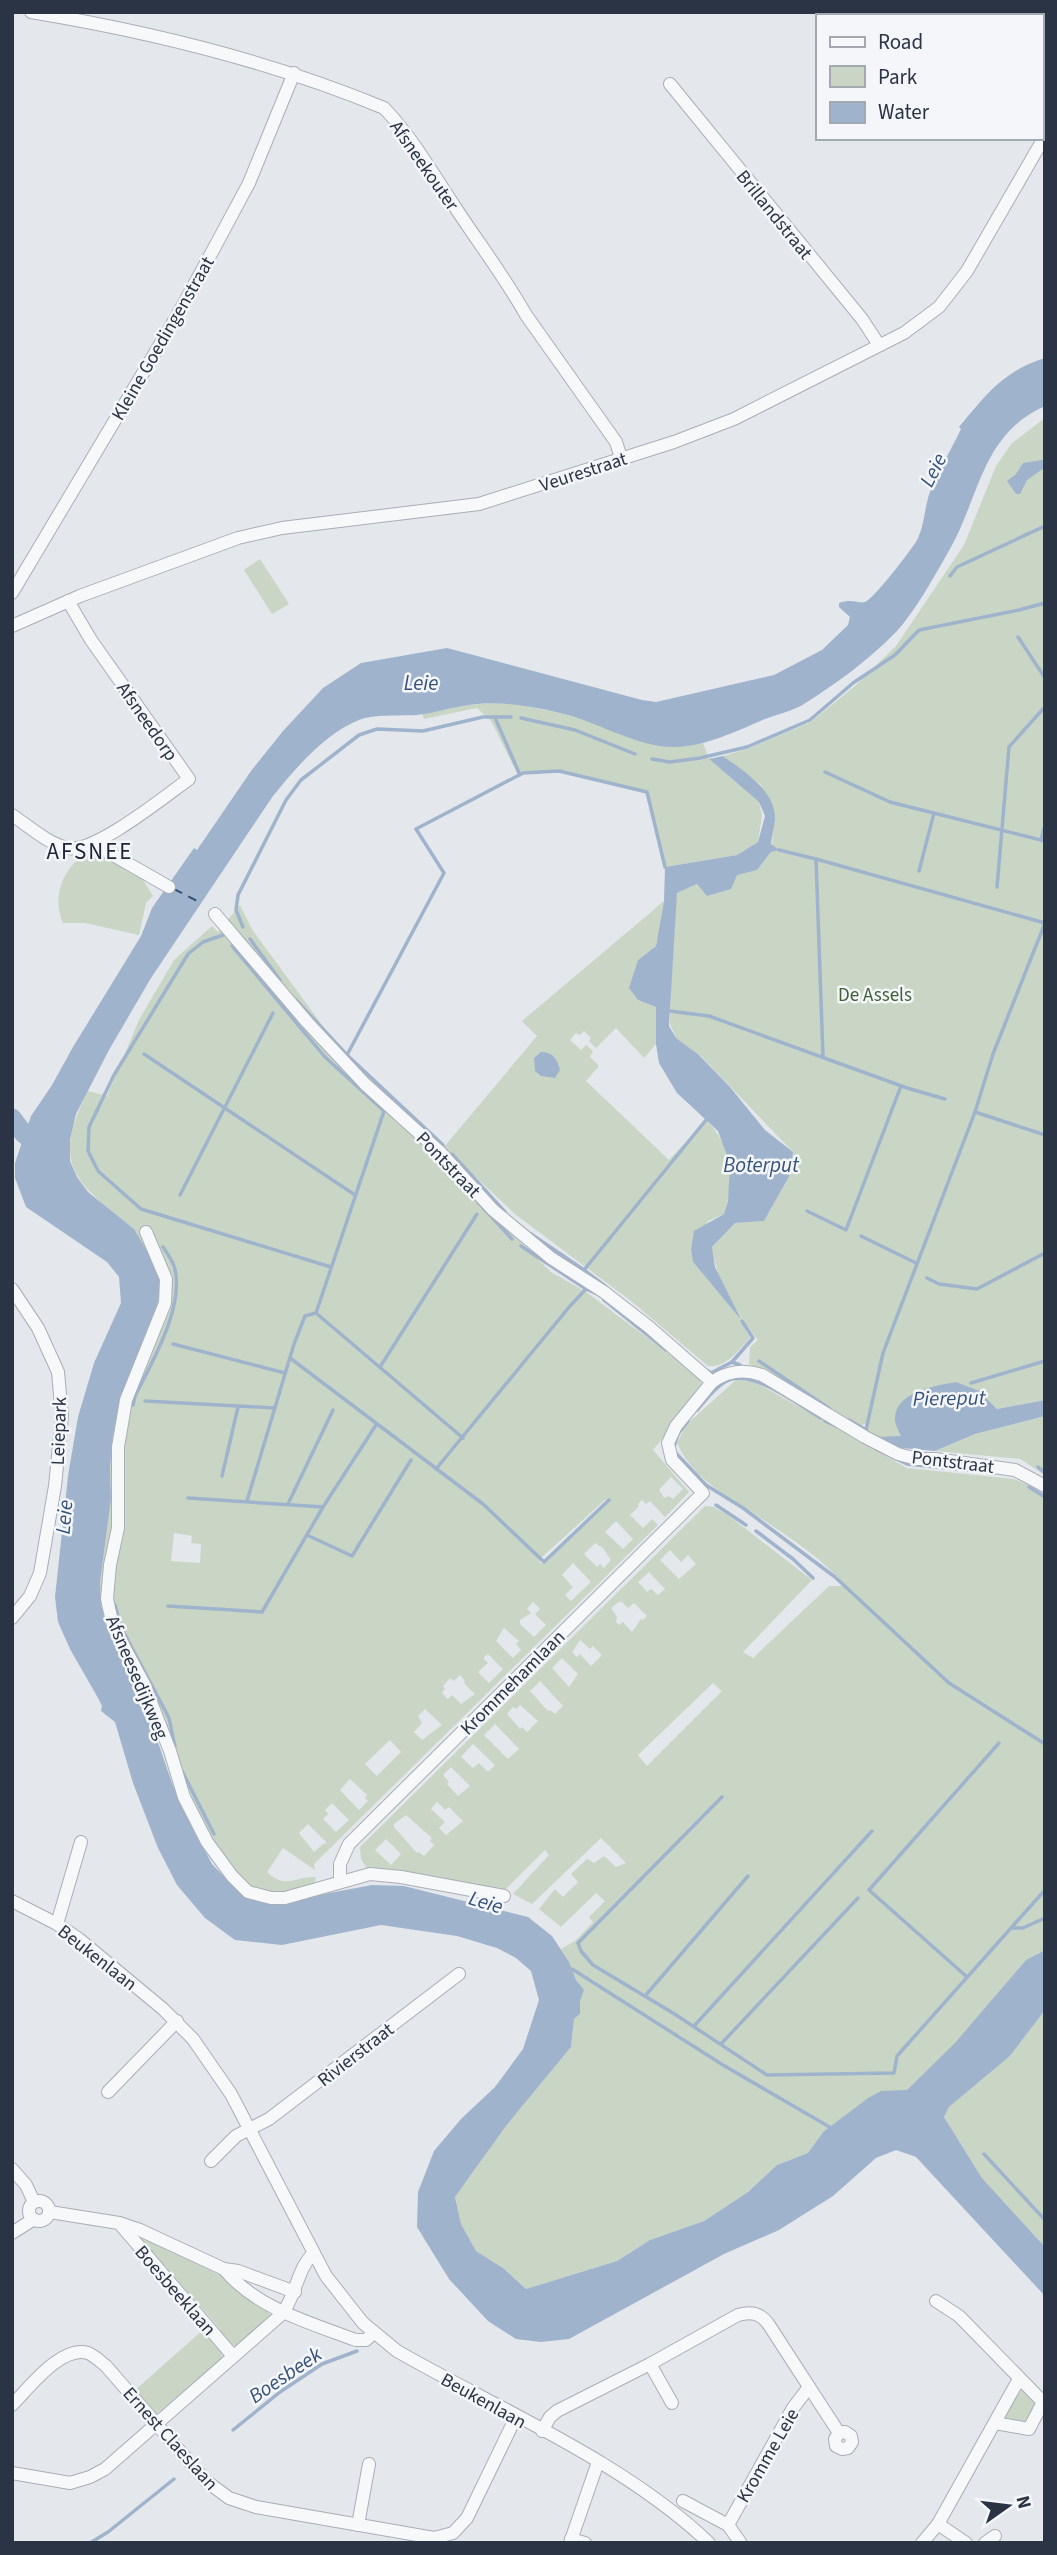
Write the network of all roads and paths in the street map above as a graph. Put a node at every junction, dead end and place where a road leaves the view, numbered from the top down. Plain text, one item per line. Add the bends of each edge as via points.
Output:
1 (31, 12) edge
2 (293, 73) junction
3 (670, 84) dead end
4 (1043, 140) edge
5 (879, 345) junction
6 (621, 458) junction
7 (12, 593) edge
8 (68, 601) junction
9 (12, 625) edge
10 (12, 815) edge
11 (94, 844) junction
12 (169, 887) dead end
13 (215, 914) dead end
14 (146, 1232) dead end
15 (12, 1289) edge
16 (712, 1382) junction
17 (1045, 1486) edge
18 (12, 1618) edge
19 (81, 1842) dead end
20 (340, 1881) junction
21 (504, 1896) dead end
22 (12, 1901) edge
23 (57, 1924) junction
24 (459, 1974) dead end
25 (177, 2021) junction
26 (108, 2092) dead end
27 (249, 2130) junction
28 (211, 2161) dead end
29 (12, 2169) edge
30 (34, 2202) junction
31 (50, 2212) junction
32 (34, 2220) junction
33 (119, 2223) junction
34 (12, 2233) edge
35 (313, 2254) junction
36 (224, 2269) junction
37 (295, 2292) junction
38 (936, 2301) dead end
39 (283, 2313) junction
40 (374, 2332) junction
41 (233, 2356) junction
42 (650, 2364) junction
43 (1019, 2379) junction
44 (809, 2387) junction
45 (672, 2403) dead end
46 (12, 2405) edge
47 (516, 2417) junction
48 (995, 2423) junction
49 (157, 2424) junction
50 (542, 2431) junction
51 (839, 2433) dead end
52 (598, 2462) junction
53 (369, 2464) dead end
54 (12, 2473) edge
55 (683, 2501) dead end
56 (938, 2524) junction
57 (358, 2525) junction
58 (728, 2525) junction
59 (455, 2538) edge
60 (570, 2541) edge
61 (740, 2542) edge
62 (585, 2543) edge
63 (709, 2543) edge
64 (750, 2543) edge
65 (922, 2543) edge
66 (966, 2543) edge

1 - 2 street, Afsneekouter via 220,52
2 - 6 street, Afsneekouter via 384,108 394,119 616,442
2 - 7 street, Kleine Goedingenstraat via 249,183 177,316
3 - 5 street, Brillandstraat
4 - 5 street, Veurestraat via 954,289 927,317
5 - 6 street, Veurestraat via 734,419
6 - 8 street, Veurestraat via 479,503 248,535
8 - 9 street, Veurestraat
8 - 11 street, Afsneedorp via 188,779
10 - 11 street via 54,844 71,849
11 - 12 street
13 - 16 street, Pontstraat via 365,1084 441,1153 493,1210 551,1258 649,1327
14 - 20 street, Afsneesedijkweg via 166,1279 165,1303 126,1399 118,1447 118,1528 107,1599 113,1626 144,1684 184,1797 232,1876 248,1892 271,1898
15 - 18 street, Leiepark via 38,1328 58,1373 62,1416 40,1573 30,1596
16 - 17 street, Pontstraat via 736,1372 753,1372 898,1454 1016,1470
16 - 20 street, Krommehamlaan via 668,1443 672,1460 703,1493 349,1844 340,1864
19 - 23 street
20 - 21 street, Afsneesedijkweg via 370,1874
22 - 23 street, Beukenlaan
23 - 25 street, Beukenlaan
24 - 27 street, Rivierstraat
25 - 26 street
25 - 27 street, Beukenlaan via 218,2071
27 - 28 street via 236,2136
27 - 35 street, Beukenlaan
29 - 30 street
30 - 31 street, Boesbeeklaan via 45,2202
30 - 32 street via 29,2208
31 - 32 street via 44,2220
31 - 33 street, Boesbeeklaan
32 - 34 street
33 - 36 street, Boesbeeklaan
33 - 41 street, Boesbeeklaan
35 - 37 street via 304,2262
35 - 40 street, Beukenlaan via 349,2308
36 - 37 street, Boesbeeklaan
36 - 39 street, Boesbeeklaan
37 - 39 street
38 - 43 street via 959,2316
39 - 40 street via 356,2340 366,2340
39 - 41 street
40 - 47 street, Beukenlaan via 397,2351
41 - 49 street
42 - 44 street, Kromme Leie via 738,2315 753,2313 765,2319
42 - 45 street
42 - 50 street, Kromme Leie via 557,2411
43 - 48 street
43 - 48 street via 1043,2402 1029,2429
44 - 51 street, Kromme Leie
44 - 58 street, Kromme Leie
46 - 49 street, Ernest Claeslaan via 54,2362 65,2355 88,2353 106,2366
47 - 50 street, Beukenlaan
47 - 59 street
48 - 56 street
49 - 54 street via 106,2469 90,2477 70,2483
49 - 57 street, Ernest Claeslaan via 206,2481 229,2498
50 - 52 street, Beukenlaan
52 - 60 street
52 - 63 street, Beukenlaan via 653,2497
53 - 57 street
55 - 58 street
56 - 65 street
56 - 66 street
57 - 59 street, Ernest Claeslaan
58 - 61 street
60 - 62 street
61 - 64 street

